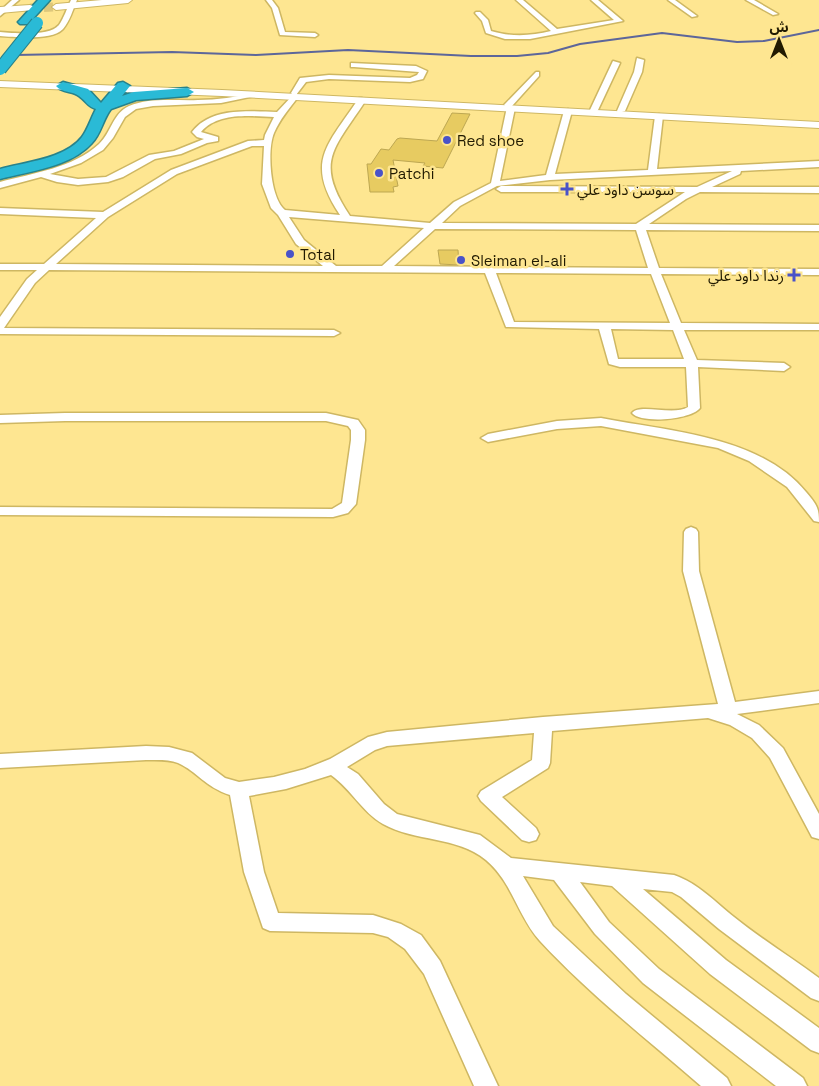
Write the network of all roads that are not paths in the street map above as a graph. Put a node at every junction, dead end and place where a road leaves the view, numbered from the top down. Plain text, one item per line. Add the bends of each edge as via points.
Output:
1 (16, 0) tunnel mouth
2 (44, 0) edge
3 (128, 0) edge
4 (268, 0) edge
5 (519, 0) edge
6 (528, 0) edge
7 (594, 0) edge
8 (671, 0) edge
9 (749, 0) edge
10 (98, 2) edge
11 (73, 3) edge
12 (56, 4) edge
13 (30, 8) tunnel mouth
14 (2, 11) edge
15 (478, 13) dead end
16 (775, 14) dead end
17 (694, 16) dead end
18 (31, 22) junction
19 (557, 31) junction
20 (0, 34) edge
21 (315, 35) dead end
22 (0, 55) edge
23 (640, 60) dead end
24 (616, 63) dead end
25 (354, 65) dead end
26 (0, 70) edge
27 (536, 74) dead end
28 (0, 82) edge
29 (63, 86) junction
30 (116, 87) junction
31 (186, 92) junction
32 (255, 95) junction
33 (295, 95) junction
34 (362, 100) junction
35 (102, 106) junction
36 (510, 106) junction
37 (568, 110) junction
38 (594, 110) junction
39 (621, 111) junction
40 (279, 115) junction
41 (659, 116) junction
42 (819, 123) edge
43 (197, 133) junction
44 (224, 140) junction
45 (251, 143) junction
46 (268, 143) junction
47 (196, 144) junction
48 (16, 155) dead end
49 (819, 164) edge
50 (746, 168) junction
51 (41, 173) junction
52 (652, 173) junction
53 (0, 174) edge
54 (550, 176) junction
55 (563, 176) junction
56 (495, 184) junction
57 (0, 186) edge
58 (485, 188) junction
59 (581, 190) junction
60 (696, 190) junction
61 (819, 190) edge
62 (0, 211) edge
63 (282, 213) junction
64 (105, 215) junction
65 (347, 218) junction
66 (433, 226) junction
67 (640, 226) junction
68 (819, 228) edge
69 (0, 267) edge
70 (44, 268) junction
71 (386, 268) junction
72 (333, 269) junction
73 (489, 270) junction
74 (655, 272) junction
75 (819, 272) edge
76 (0, 325) edge
77 (604, 326) junction
78 (676, 326) junction
79 (819, 327) edge
80 (0, 331) edge
81 (334, 333) dead end
82 (692, 364) junction
83 (784, 367) dead end
84 (638, 413) dead end
85 (0, 419) edge
86 (488, 438) dead end
87 (0, 511) edge
88 (819, 518) edge
89 (690, 532) dead end
90 (819, 697) edge
91 (728, 709) junction
92 (708, 712) junction
93 (543, 724) junction
94 (0, 761) edge
95 (332, 766) junction
96 (238, 789) junction
97 (819, 831) edge
98 (529, 834) dead end
99 (506, 866) junction
100 (560, 872) junction
101 (618, 879) junction
102 (819, 991) edge
103 (819, 1042) edge
104 (486, 1086) edge
105 (719, 1086) edge
106 (795, 1086) edge

1 - 14 street
2 - 18 highway
3 - 10 main road
4 - 21 street via 275,8 282,34
5 - 6 street
5 - 19 street
7 - 19 street via 620,21
8 - 17 street
9 - 16 street
10 - 11 main road
11 - 12 main road
11 - 20 street via 60,28 53,32
12 - 18 highway
13 - 14 main road
15 - 19 street via 485,20 488,32 500,36 521,38
18 - 22 highway
18 - 26 highway, bridge
23 - 39 street
24 - 38 street
25 - 33 street via 423,71 420,78 410,80 329,77 303,80
27 - 36 street
28 - 29 main road
28 - 30 main road
29 - 30 main road
29 - 35 highway via 83,92
30 - 31 main road
30 - 33 main road
30 - 35 highway
31 - 32 main road
31 - 35 highway via 134,96
32 - 33 main road
32 - 51 street via 215,102 151,104 133,108 122,115 107,143 93,154
33 - 34 main road
33 - 36 main road
33 - 40 street
34 - 36 main road
34 - 65 street via 328,152 325,163 334,199
35 - 48 highway via 76,138 52,149
35 - 53 highway via 88,139 75,151
36 - 37 main road
36 - 38 main road
36 - 56 street
37 - 41 main road
37 - 54 street
38 - 39 main road
39 - 42 main road
40 - 43 street via 240,113 207,122
40 - 46 street
41 - 42 main road
41 - 52 street
43 - 44 street
43 - 47 street
44 - 45 street
44 - 47 street
45 - 46 street
45 - 64 street via 174,172
46 - 63 street via 267,184 276,208
47 - 51 street via 149,158 113,178 64,181
49 - 50 street
50 - 52 street
50 - 60 street
51 - 57 street
52 - 55 street
54 - 55 street
54 - 56 street
55 - 59 street
56 - 58 street
58 - 59 street
58 - 66 street via 457,204
59 - 60 street
60 - 61 street
60 - 67 street
62 - 64 street
63 - 65 street
63 - 72 street via 300,242
64 - 70 street
65 - 66 street
66 - 67 street
66 - 71 street
67 - 68 street
67 - 74 street
69 - 70 street
70 - 72 street
70 - 76 street via 30,281
71 - 72 street
71 - 73 street
73 - 74 street
73 - 77 street via 510,325
74 - 75 street
74 - 78 street
77 - 78 street
77 - 82 street via 613,361
78 - 79 street
78 - 82 street
80 - 81 street
82 - 83 street
82 - 84 street via 692,411 683,414
85 - 87 street via 326,417 353,423 358,430 349,504 333,513
86 - 88 street via 557,425 601,422 721,445 754,458 779,474 801,494
89 - 91 street via 691,572
90 - 91 street
91 - 92 street
92 - 93 street
92 - 97 street via 742,723 766,740 782,760
93 - 95 street via 381,740
93 - 98 street via 541,763 488,796
94 - 96 street via 170,754 192,762 221,785
95 - 96 street via 298,778
95 - 99 street via 350,778 382,814 410,826 472,841
96 - 104 street via 254,872 270,922 373,924 394,930 413,942 432,968
99 - 100 street
99 - 105 street via 546,933 618,1002
100 - 101 street
100 - 106 street via 602,928 652,976
101 - 102 street via 674,884 691,892 724,921
101 - 103 street via 735,981

